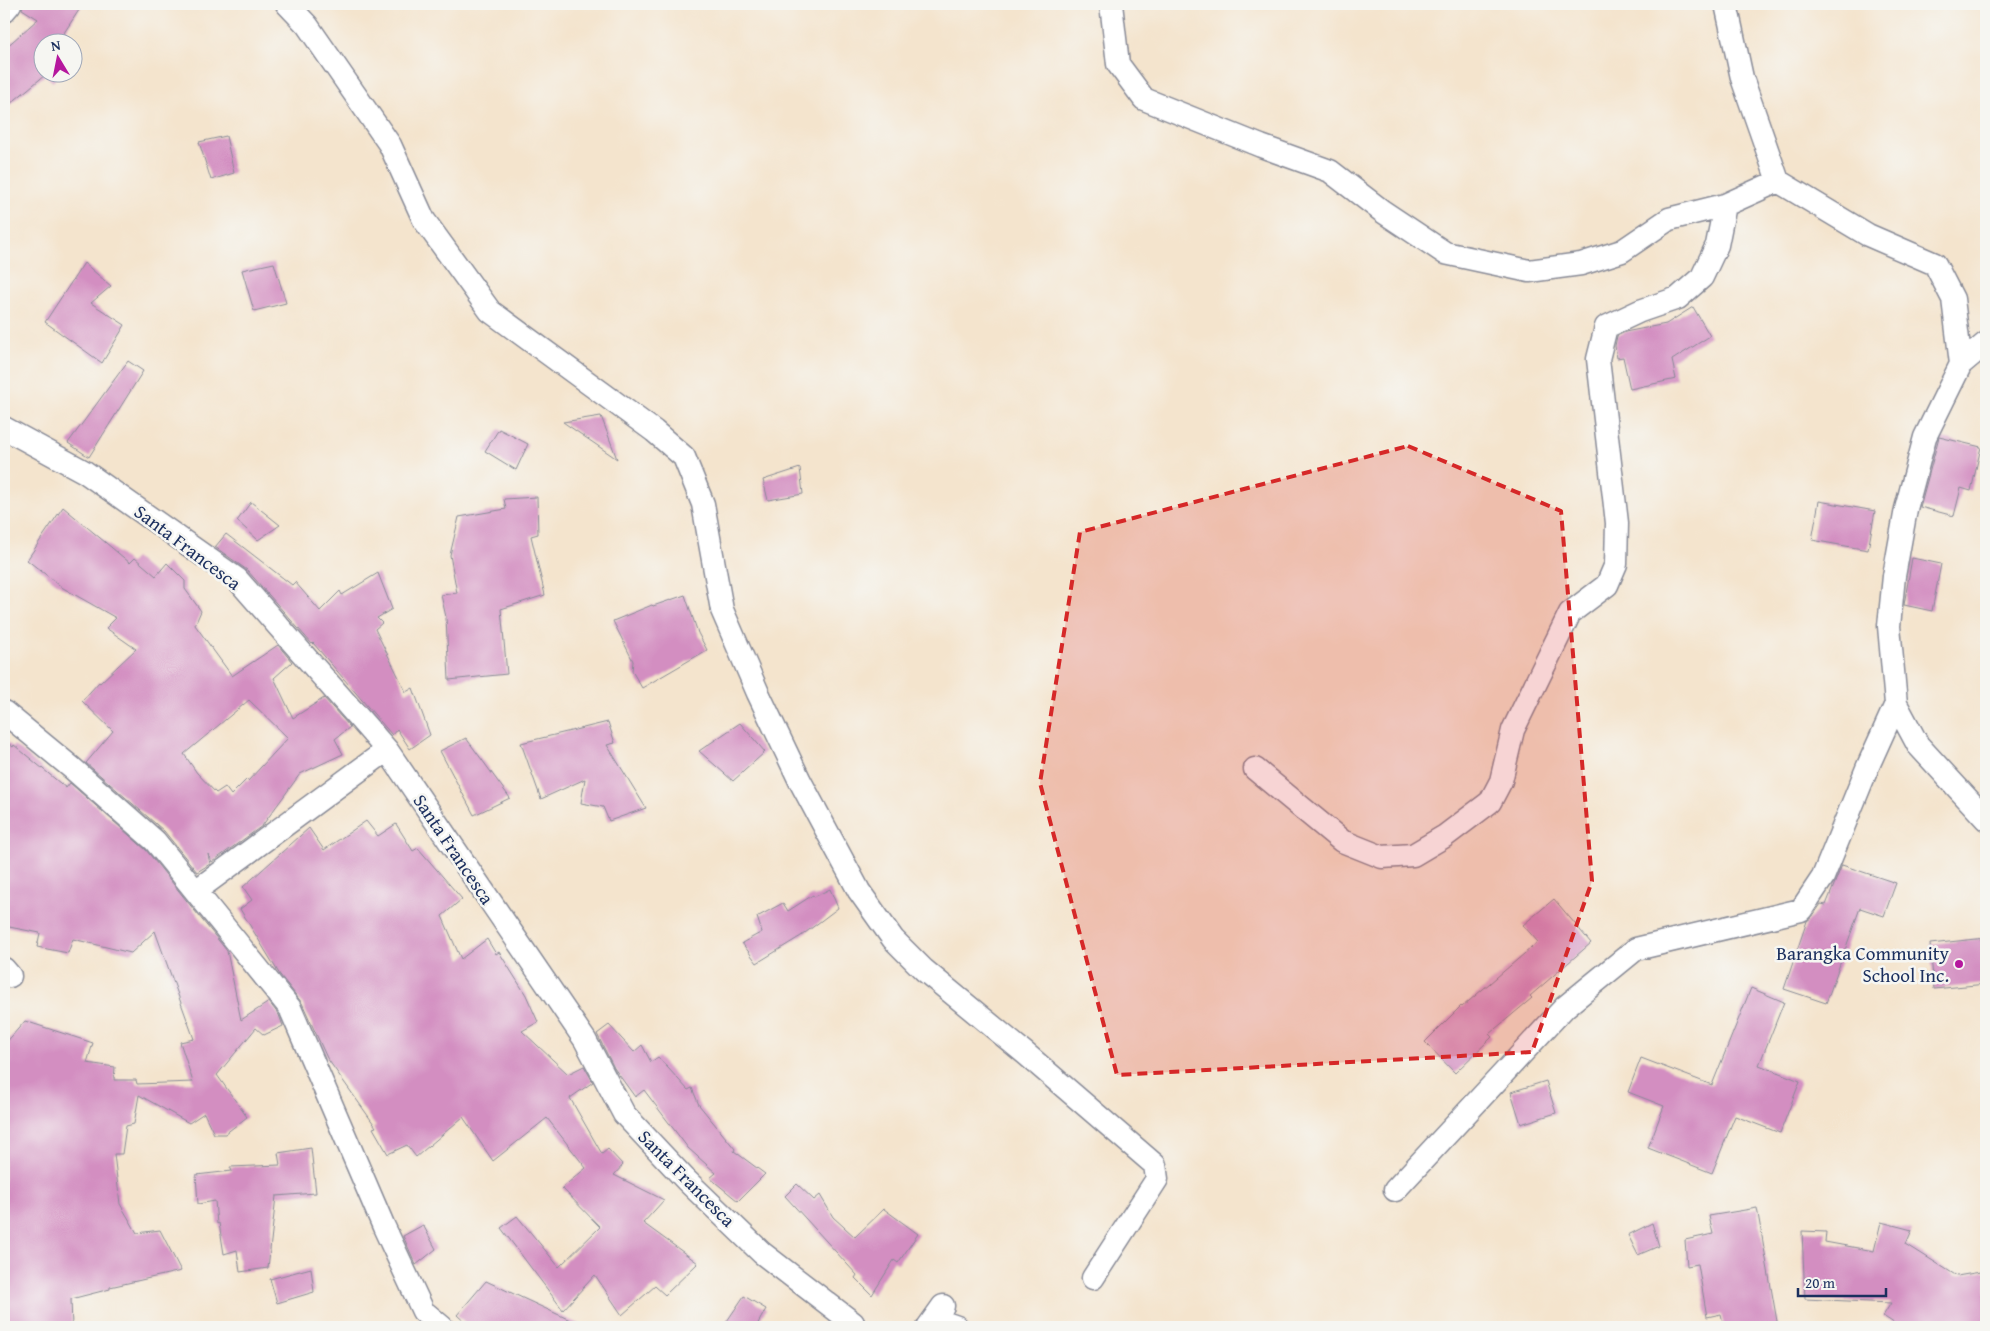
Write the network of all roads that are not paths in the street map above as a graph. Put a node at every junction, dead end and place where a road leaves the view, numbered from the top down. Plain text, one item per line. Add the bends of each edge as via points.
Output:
1 (10, 4) edge
2 (286, 4) edge
3 (1111, 4) edge
4 (1726, 4) edge
5 (4, 11) edge
6 (1778, 181) junction
7 (1725, 205) junction
8 (1986, 343) edge
9 (1961, 364) junction
10 (4, 428) edge
11 (1896, 704) junction
12 (4, 712) edge
13 (387, 750) junction
14 (1255, 769) dead end
15 (1986, 819) edge
16 (197, 890) junction
17 (1395, 1190) dead end
18 (1093, 1278) dead end
19 (935, 1318) edge
20 (853, 1323) dead end
21 (442, 1327) edge
22 (957, 1327) edge

1 - 5 street
2 - 18 street via 307,25 390,145 424,220 490,311 654,431 684,457 703,504 722,610 800,781 860,891 893,939 924,970 1155,1165 1157,1179
3 - 7 street via 1118,64 1144,99 1330,170 1382,211 1445,253 1530,271 1581,264 1622,250 1669,219
4 - 6 street via 1742,78
6 - 7 street
6 - 9 street via 1868,235 1935,264 1953,299
7 - 14 street via 1717,245 1702,276 1678,298 1606,327 1598,359 1617,523 1616,564 1607,585 1570,613 1513,730 1501,781 1490,802 1413,855 1382,857 1342,841
8 - 9 street
9 - 11 street via 1925,437 1906,509 1889,626
10 - 13 street, Santa Francesca via 84,472 237,579
11 - 15 street via 1918,746
11 - 17 street via 1823,877 1801,910 1636,949 1565,1007
12 - 16 street via 155,841
13 - 16 street
13 - 20 street, Santa Francesca via 585,1040 624,1114 686,1180 762,1252
16 - 21 street via 290,1008 423,1311
19 - 22 street

